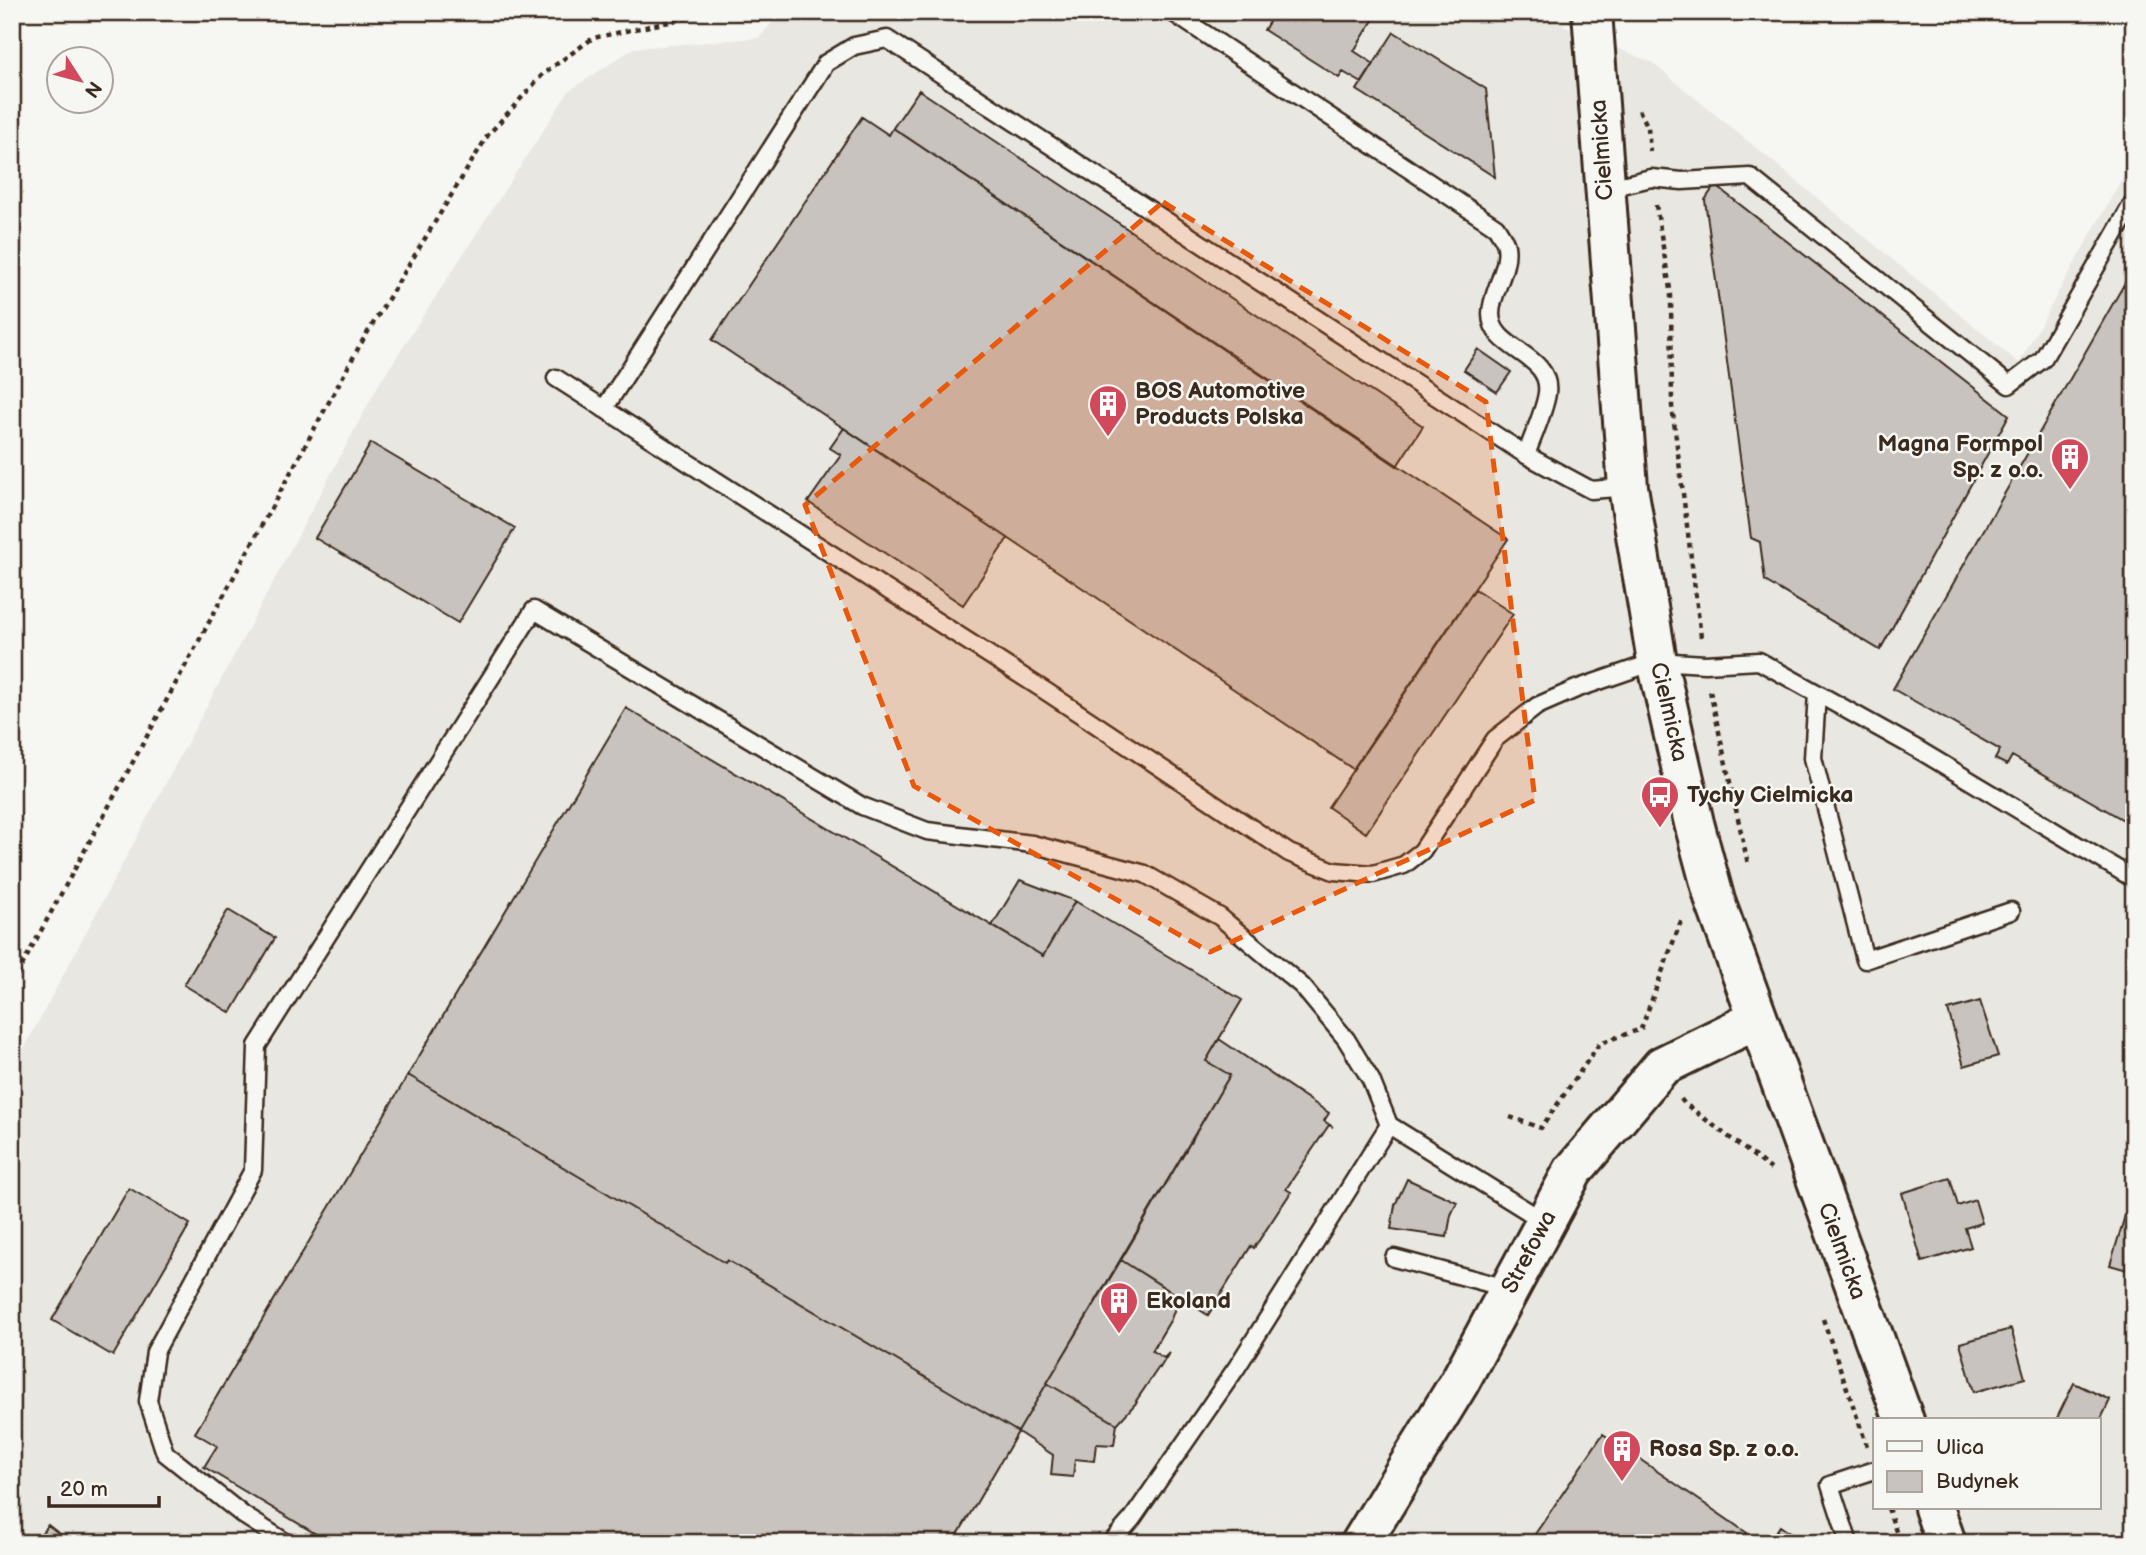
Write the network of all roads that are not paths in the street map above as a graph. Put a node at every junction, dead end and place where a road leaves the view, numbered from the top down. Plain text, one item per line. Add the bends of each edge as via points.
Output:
1 (1172, 12) edge
2 (1592, 12) edge
3 (1605, 189) junction
4 (2134, 201) edge
5 (556, 378) dead end
6 (604, 409) junction
7 (1526, 455) junction
8 (1628, 487) junction
9 (1657, 661) junction
10 (1817, 693) junction
11 (2134, 879) edge
12 (2011, 911) dead end
13 (1758, 1019) junction
14 (1390, 1125) junction
15 (1545, 1222) junction
16 (1394, 1258) dead end
17 (1510, 1289) junction
18 (1903, 1418) edge
19 (1873, 1471) edge
20 (1935, 1510) edge
21 (287, 1543) edge
22 (1111, 1543) edge
23 (1361, 1543) edge
24 (1849, 1543) edge
25 (1945, 1543) edge

1 - 7 lane via 1496,227 1506,246 1491,316 1497,335 1543,370 1548,392
2 - 3 street, Cielmicka
3 - 4 lane via 1651,178 1750,177 2009,385 2043,359
3 - 8 street, Cielmicka
5 - 6 lane
6 - 7 lane via 826,63 854,46 887,39
6 - 9 lane via 1035,684 1289,853 1334,871 1373,874 1404,865 1422,851 1495,739 1537,706
7 - 8 lane via 1591,490
8 - 9 street, Cielmicka
9 - 10 lane via 1759,661
9 - 13 street, Cielmicka via 1715,901
10 - 11 lane
10 - 12 lane via 1813,758 1866,960
13 - 15 street, Strefowa via 1662,1066 1573,1171
13 - 18 street, Cielmicka
14 - 15 lane
14 - 21 lane via 1371,1080 1346,1039 1302,986 1220,917 1145,874 1032,844 928,831 862,806 534,610 257,1046 253,1170 155,1352 148,1401 165,1453 243,1515
14 - 22 lane via 1237,1367
15 - 17 street, Strefowa
16 - 17 lane
17 - 23 street, Strefowa via 1460,1383
19 - 24 lane via 1830,1485
20 - 25 street

